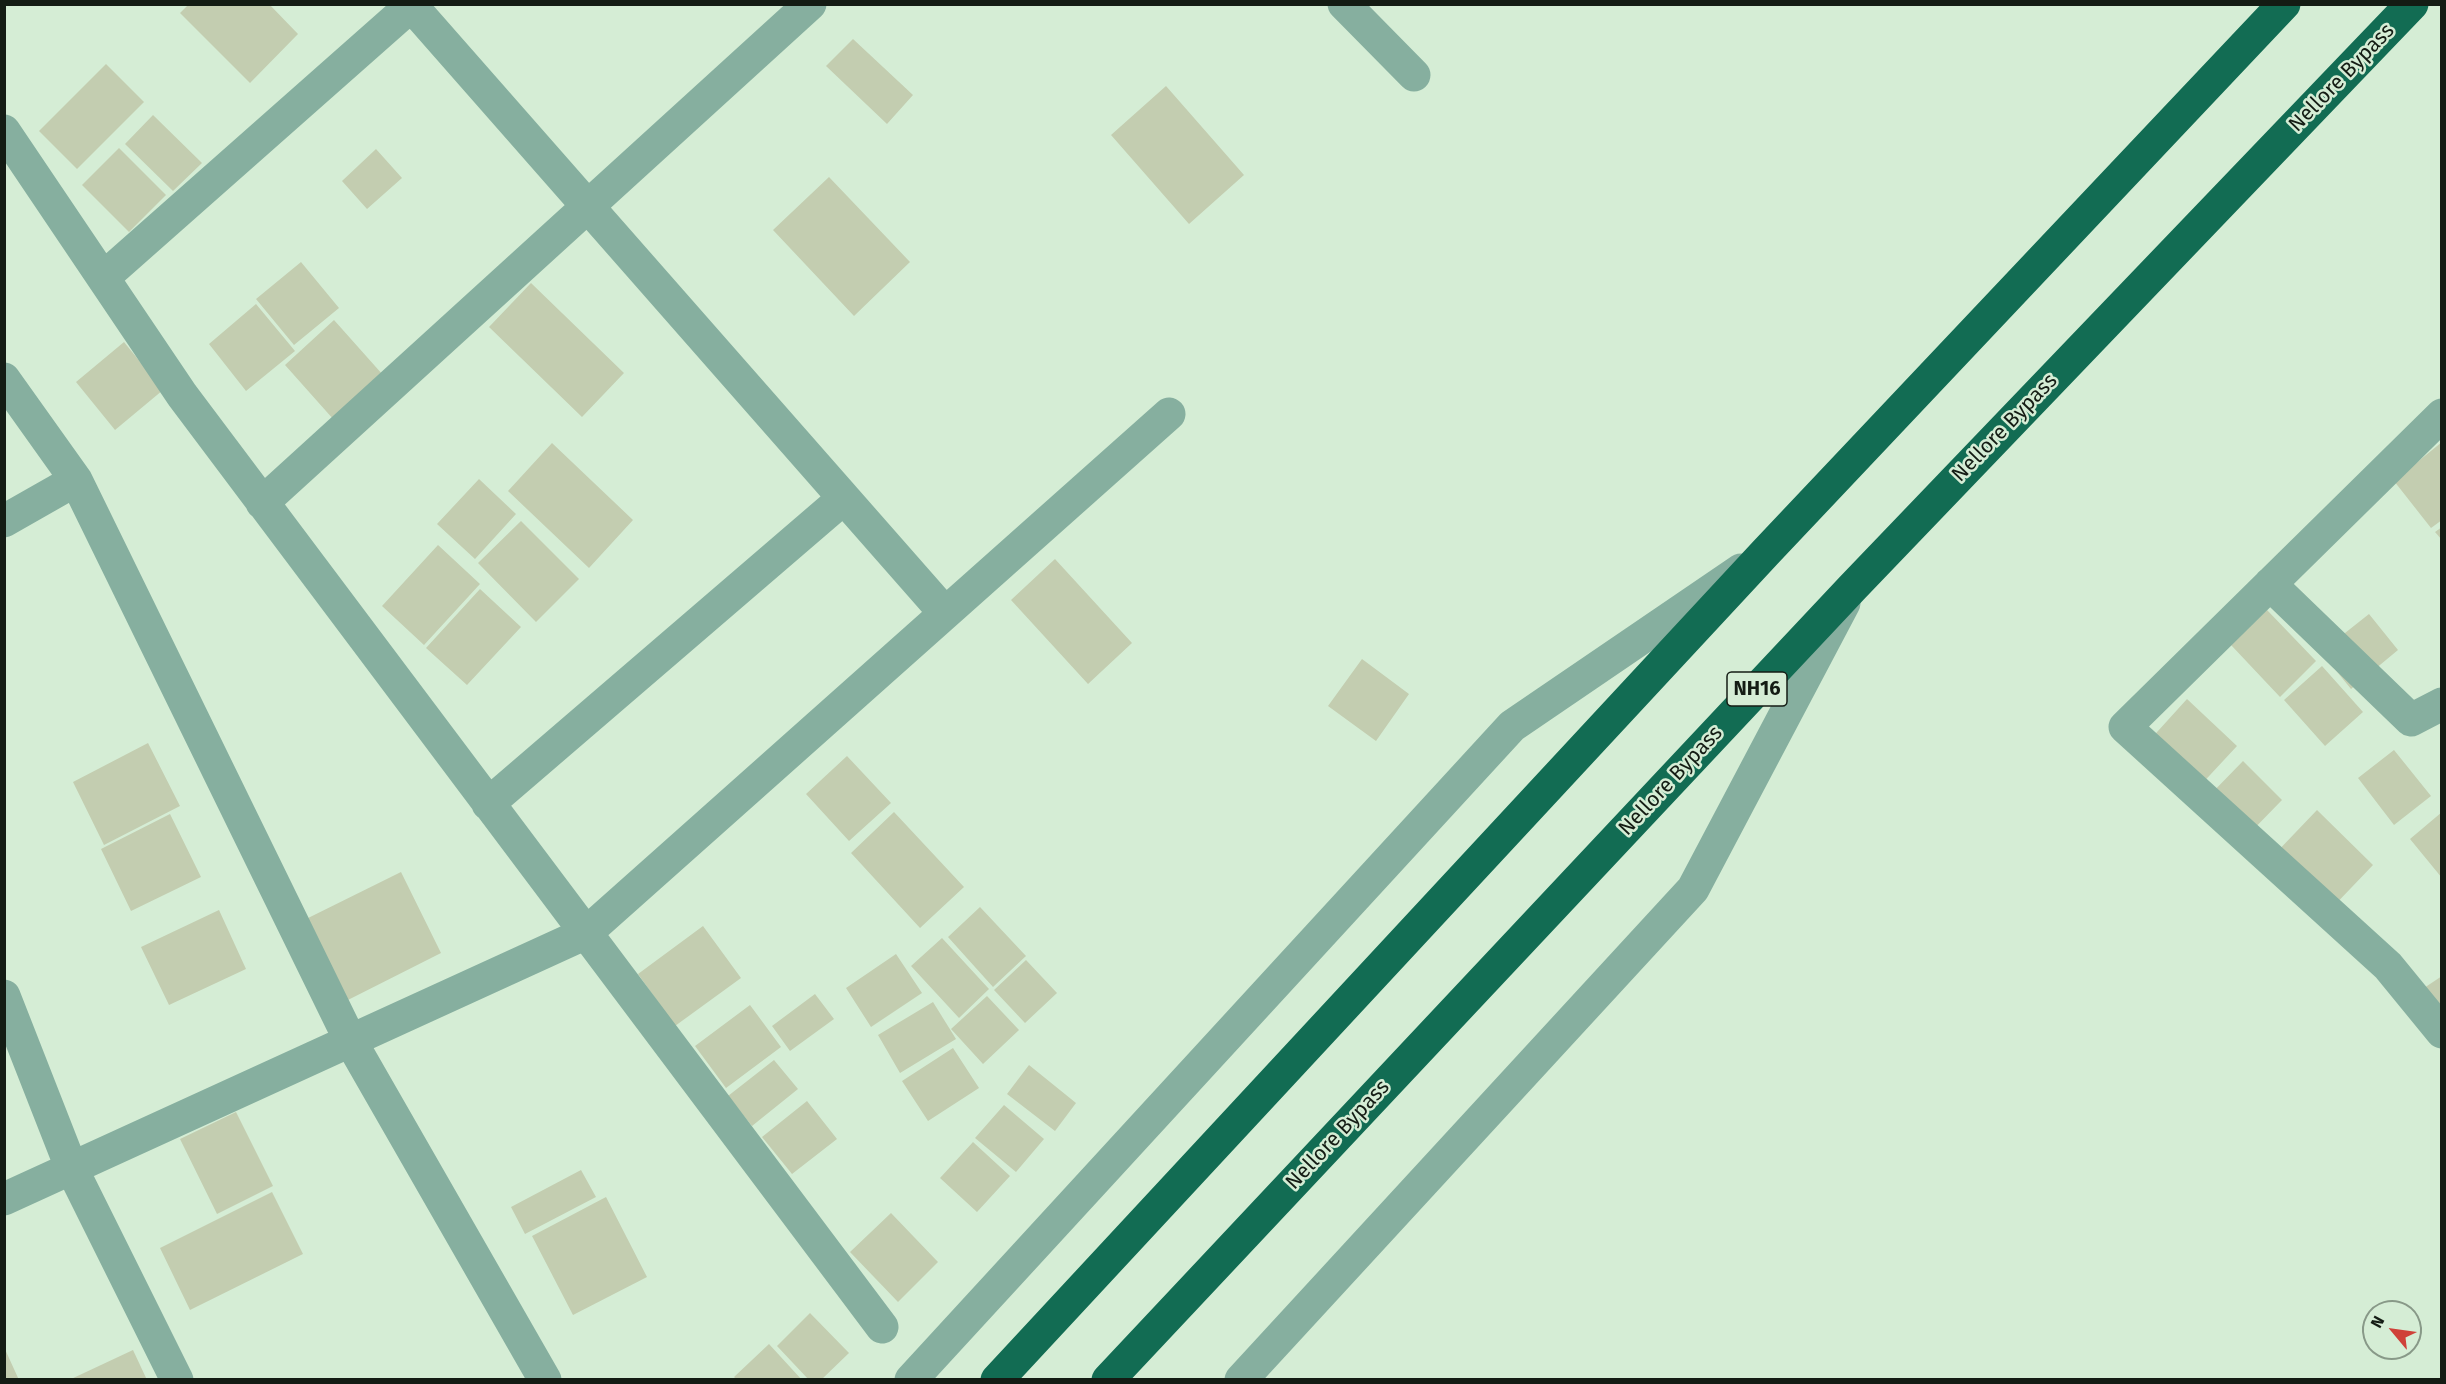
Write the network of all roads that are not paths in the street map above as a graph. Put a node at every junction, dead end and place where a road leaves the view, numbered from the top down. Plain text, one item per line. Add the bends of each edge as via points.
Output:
1 (810, 4) edge
2 (1344, 4) edge
3 (2284, 4) edge
4 (2412, 4) edge
5 (411, 5) edge
6 (1414, 75) dead end
7 (4, 131) edge
8 (588, 207) junction
9 (103, 278) junction
10 (4, 379) edge
11 (1169, 414) dead end
12 (2442, 415) edge
13 (76, 480) junction
14 (844, 498) junction
15 (262, 503) junction
16 (4, 521) edge
17 (1766, 552) junction
18 (2270, 584) junction
19 (1852, 588) junction
20 (945, 613) junction
21 (2442, 704) edge
22 (489, 804) junction
23 (586, 933) junction
24 (4, 996) edge
25 (2442, 1032) edge
26 (350, 1040) junction
27 (71, 1167) junction
28 (4, 1199) edge
29 (882, 1327) dead end
30 (177, 1380) edge
31 (545, 1380) edge
32 (911, 1380) edge
33 (997, 1380) edge
34 (1108, 1380) edge
35 (1241, 1380) edge

1 - 8 street
2 - 6 street
3 - 17 highway
4 - 19 highway, Nellore Bypass / NH16
5 - 8 street
5 - 9 street
7 - 9 street
8 - 14 street
8 - 15 street
9 - 15 street via 182,395
10 - 13 street
11 - 20 street
12 - 18 street
13 - 16 street
13 - 26 street
14 - 20 street
14 - 22 street
15 - 22 street
17 - 32 street via 1512,726
17 - 33 highway
18 - 21 street via 2412,720
18 - 25 street via 2125,727 2388,966
19 - 34 highway, Nellore Bypass / NH16
19 - 35 street via 1693,889
20 - 23 street
22 - 23 street
23 - 26 street
23 - 29 street
24 - 27 street
26 - 27 street
26 - 31 street
27 - 28 street
27 - 30 street

